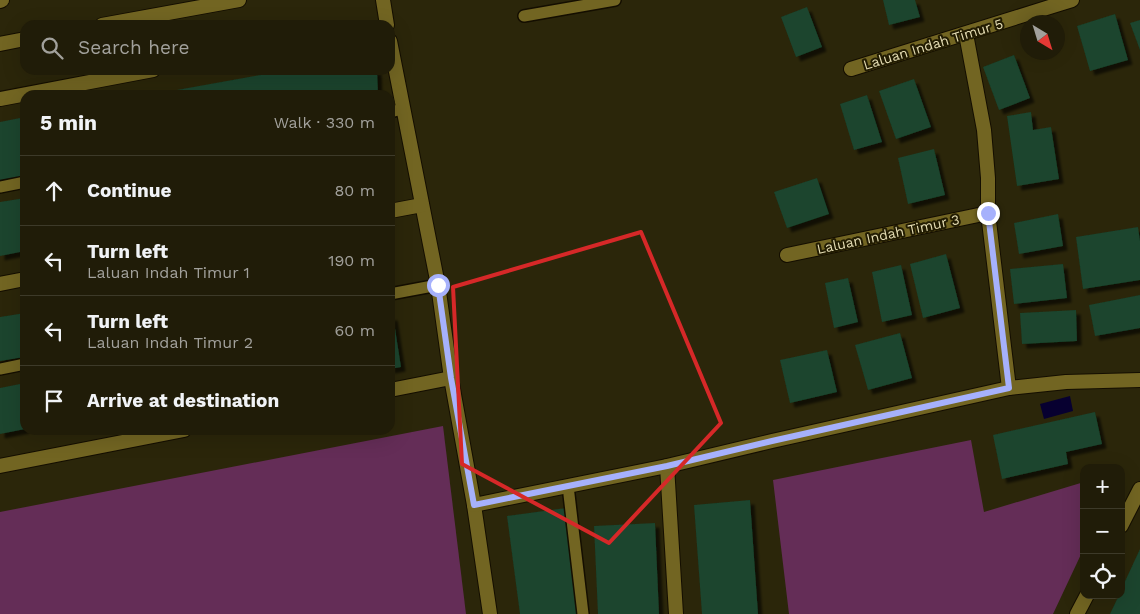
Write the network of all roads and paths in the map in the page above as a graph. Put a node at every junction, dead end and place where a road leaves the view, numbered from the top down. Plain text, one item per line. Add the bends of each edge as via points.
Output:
1 (239, 0) edge
2 (383, 0) edge
3 (615, 0) edge
4 (1072, 0) edge
5 (182, 5) edge
6 (524, 16) dead end
7 (122, 20) edge
8 (384, 20) edge
9 (966, 34) junction
10 (20, 40) edge
11 (0, 44) edge
12 (852, 69) dead end
13 (133, 75) edge
14 (393, 75) edge
15 (71, 90) edge
16 (394, 90) edge
17 (20, 97) edge
18 (0, 99) edge
19 (396, 110) edge
20 (20, 183) edge
21 (0, 187) edge
22 (422, 205) junction
23 (395, 209) edge
24 (988, 213) junction
25 (787, 255) dead end
26 (20, 280) edge
27 (0, 284) edge
28 (438, 285) junction
29 (395, 293) edge
30 (20, 365) edge
31 (0, 368) edge
32 (451, 378) junction
33 (1140, 380) edge
34 (1009, 388) junction
35 (395, 389) edge
36 (158, 435) edge
37 (0, 466) edge
38 (667, 466) junction
39 (568, 486) junction
40 (1140, 489) edge
41 (474, 505) junction
42 (1125, 518) edge
43 (1085, 599) edge
44 (490, 614) edge
45 (583, 614) edge
46 (676, 614) edge
47 (1077, 614) edge

1 - 5 street
2 - 8 street
3 - 6 lane
4 - 9 street, Laluan Indah Timur 5
5 - 7 street
9 - 12 street, Laluan Indah Timur 5
9 - 24 street via 984,130
10 - 11 street
13 - 15 street
14 - 16 street
17 - 18 street
19 - 22 street
20 - 21 lane
22 - 23 street
22 - 28 street
24 - 25 street, Laluan Indah Timur 3
24 - 34 street
26 - 27 street
28 - 29 lane
28 - 32 street
30 - 31 lane
32 - 35 street
32 - 41 street
33 - 34 street via 1066,382
34 - 38 street
36 - 37 street
38 - 39 street
38 - 46 street
39 - 41 street
39 - 45 lane
40 - 42 street
41 - 44 street
43 - 47 street

